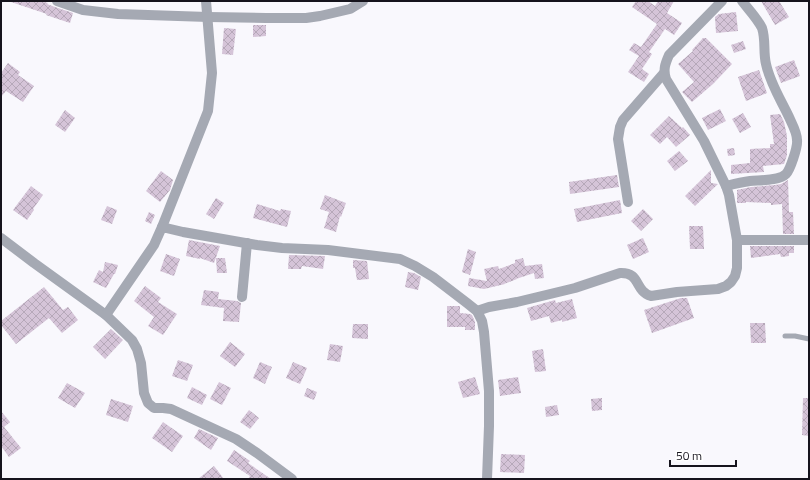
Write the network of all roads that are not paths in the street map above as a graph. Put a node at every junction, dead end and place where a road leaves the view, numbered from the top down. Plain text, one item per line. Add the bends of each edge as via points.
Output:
1 (57, 1) edge
2 (206, 1) edge
3 (363, 1) edge
4 (722, 1) edge
5 (742, 1) edge
6 (208, 17) junction
7 (664, 73) junction
8 (726, 186) junction
9 (628, 202) dead end
10 (162, 227) junction
11 (1, 238) edge
12 (737, 240) junction
13 (809, 240) edge
14 (248, 243) junction
15 (242, 297) dead end
16 (477, 311) junction
17 (106, 315) junction
18 (785, 336) dead end
19 (809, 339) edge
20 (290, 479) edge
21 (487, 479) edge

1 - 6 street via 84,10 110,13
2 - 6 street
3 - 6 street via 350,9 306,18
4 - 7 street via 669,55
5 - 8 street via 761,28 768,73 798,141 785,175
6 - 10 street via 212,73 208,111
7 - 8 street via 704,141
7 - 9 street via 623,120 620,127 618,139
8 - 12 street
10 - 14 street
10 - 17 street via 154,245
11 - 17 street
12 - 13 street
12 - 16 street via 737,268 735,276 726,286 651,296 641,289 634,277 620,273 575,288
14 - 15 street
14 - 16 street via 400,259 433,277
16 - 21 street via 484,332 489,391
17 - 20 street via 132,340 137,349 144,393 154,408 171,409 236,439
18 - 19 lane

